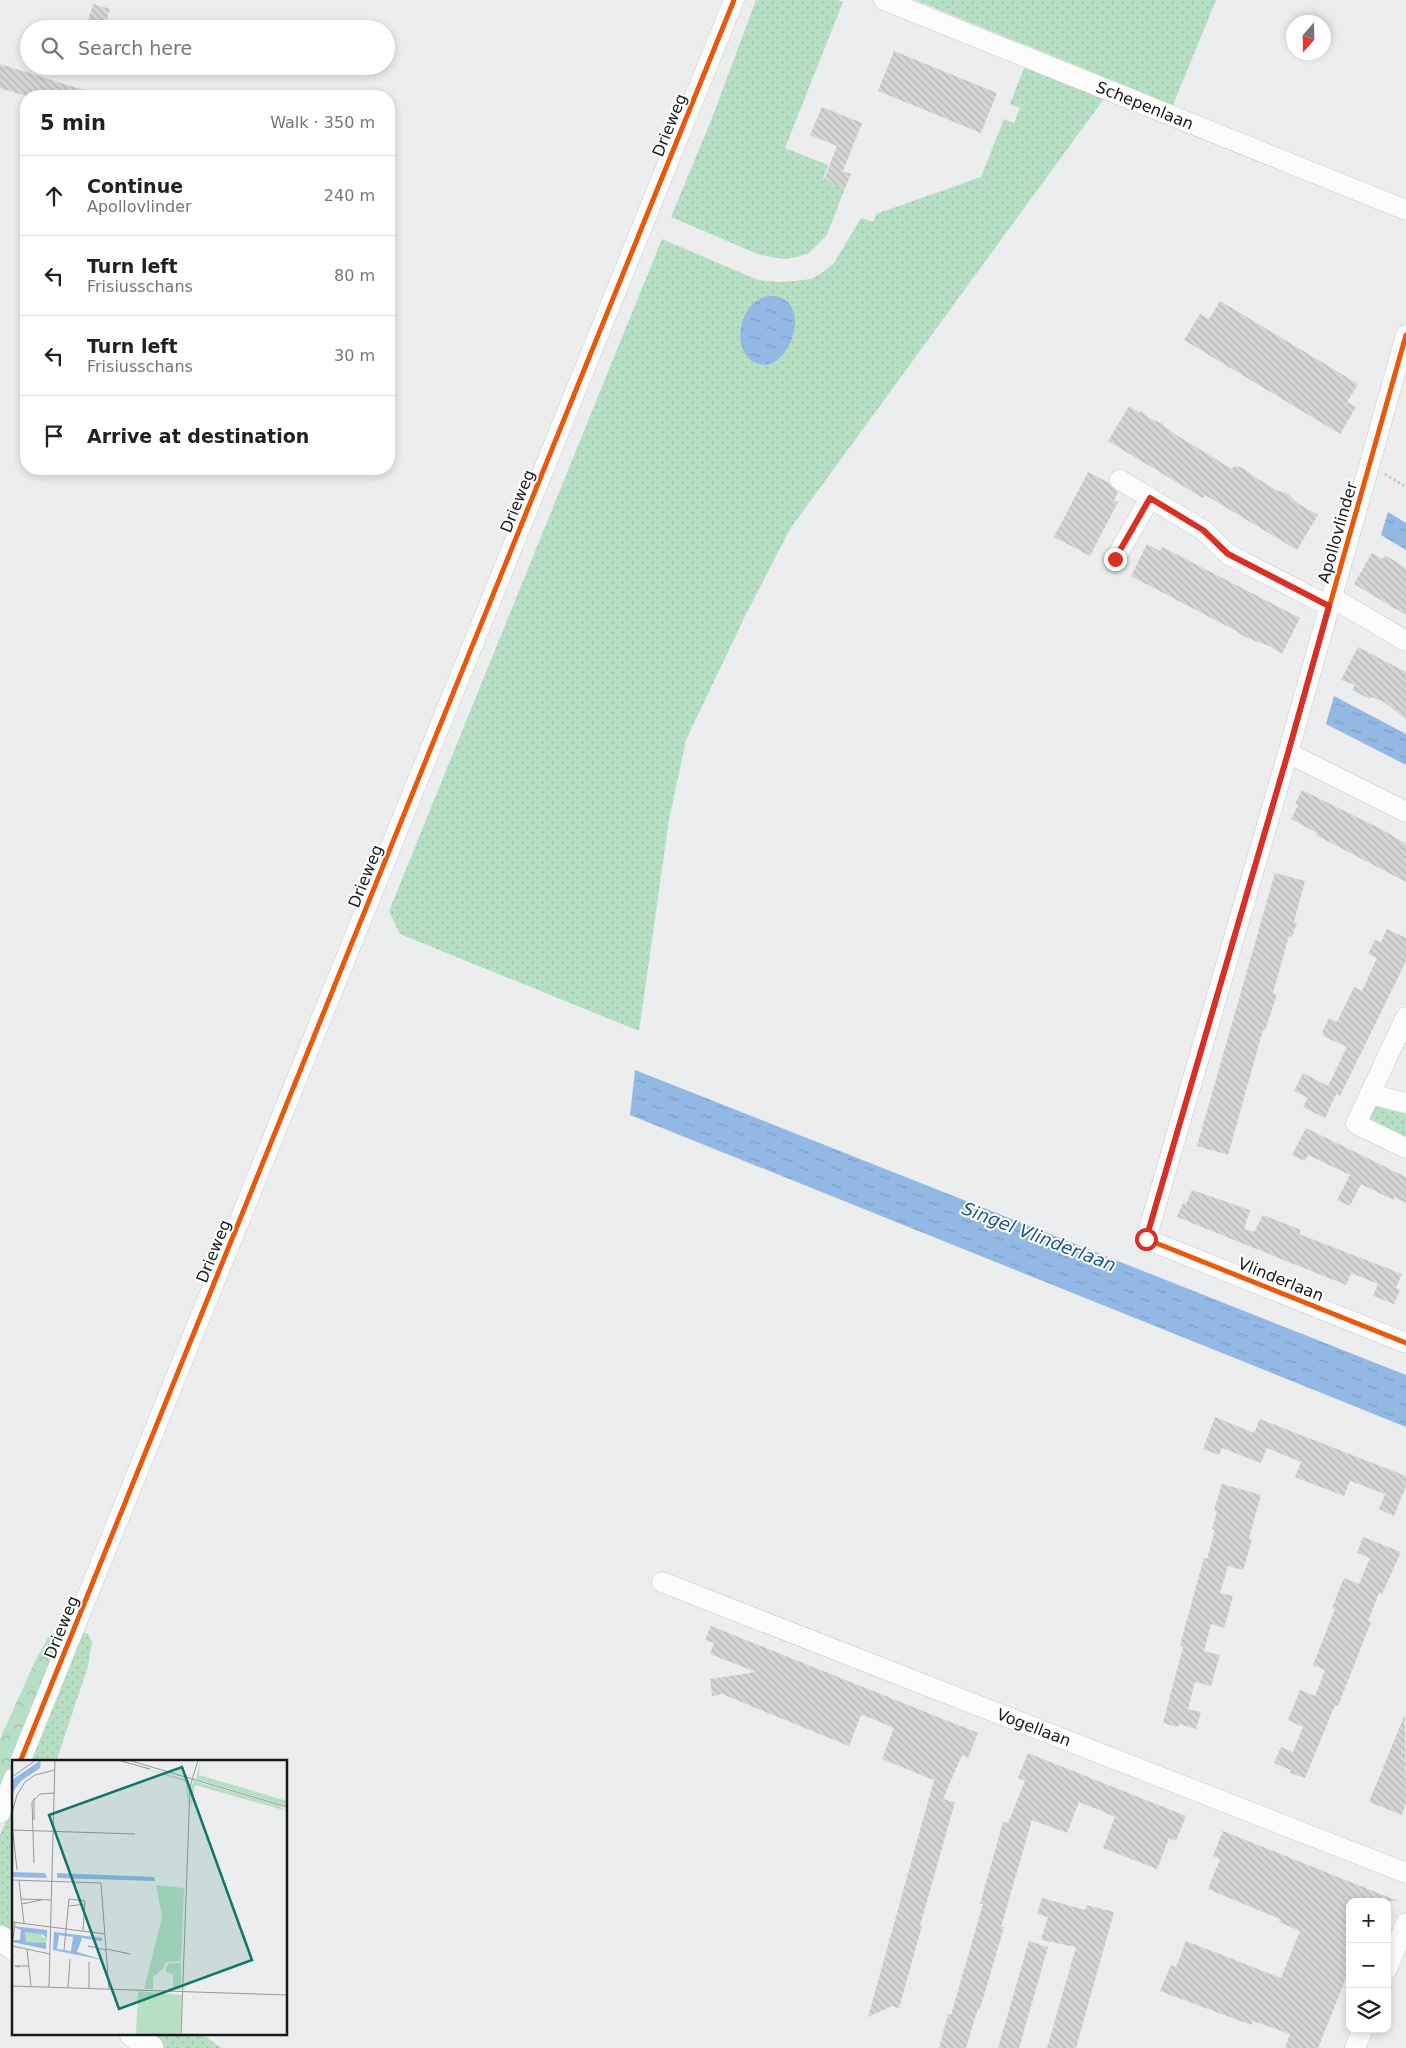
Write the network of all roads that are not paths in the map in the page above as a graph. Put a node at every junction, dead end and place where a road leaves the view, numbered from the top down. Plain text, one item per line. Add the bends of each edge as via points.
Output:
1 (734, 0) edge
2 (884, 0) edge
3 (1406, 210) edge
4 (1406, 335) edge
5 (1120, 480) dead end
6 (1150, 498) junction
7 (1115, 559) dead end
8 (1330, 601) junction
9 (1406, 641) edge
10 (1288, 753) junction
11 (1406, 812) edge
12 (1406, 1017) edge
13 (1371, 1094) junction
14 (1406, 1103) edge
15 (1406, 1148) edge
16 (1146, 1239) joint
17 (1406, 1343) edge
18 (662, 1582) dead end
19 (21, 1760) edge
20 (12, 1783) edge
21 (0, 1812) edge
22 (1406, 1872) edge
23 (1406, 1923) edge
24 (0, 1938) edge
25 (12, 1947) edge
26 (1391, 1959) edge
27 (1361, 2033) edge
28 (135, 2036) edge
29 (151, 2048) edge
30 (1355, 2048) edge

1 - 19 street, Drieweg
2 - 3 street, Schepenlaan
4 - 8 street, Apollovlinder
5 - 6 street
6 - 7 street
6 - 8 street via 1203,530 1228,554
8 - 9 street
8 - 10 street, Apollovlinder
10 - 11 street
10 - 16 street, Apollovlinder
12 - 13 street
13 - 14 street
13 - 15 street via 1356,1124
16 - 17 street, Vlinderlaan
18 - 22 street, Vogellaan
20 - 21 street
23 - 26 street
24 - 25 street
27 - 30 street
28 - 29 street

